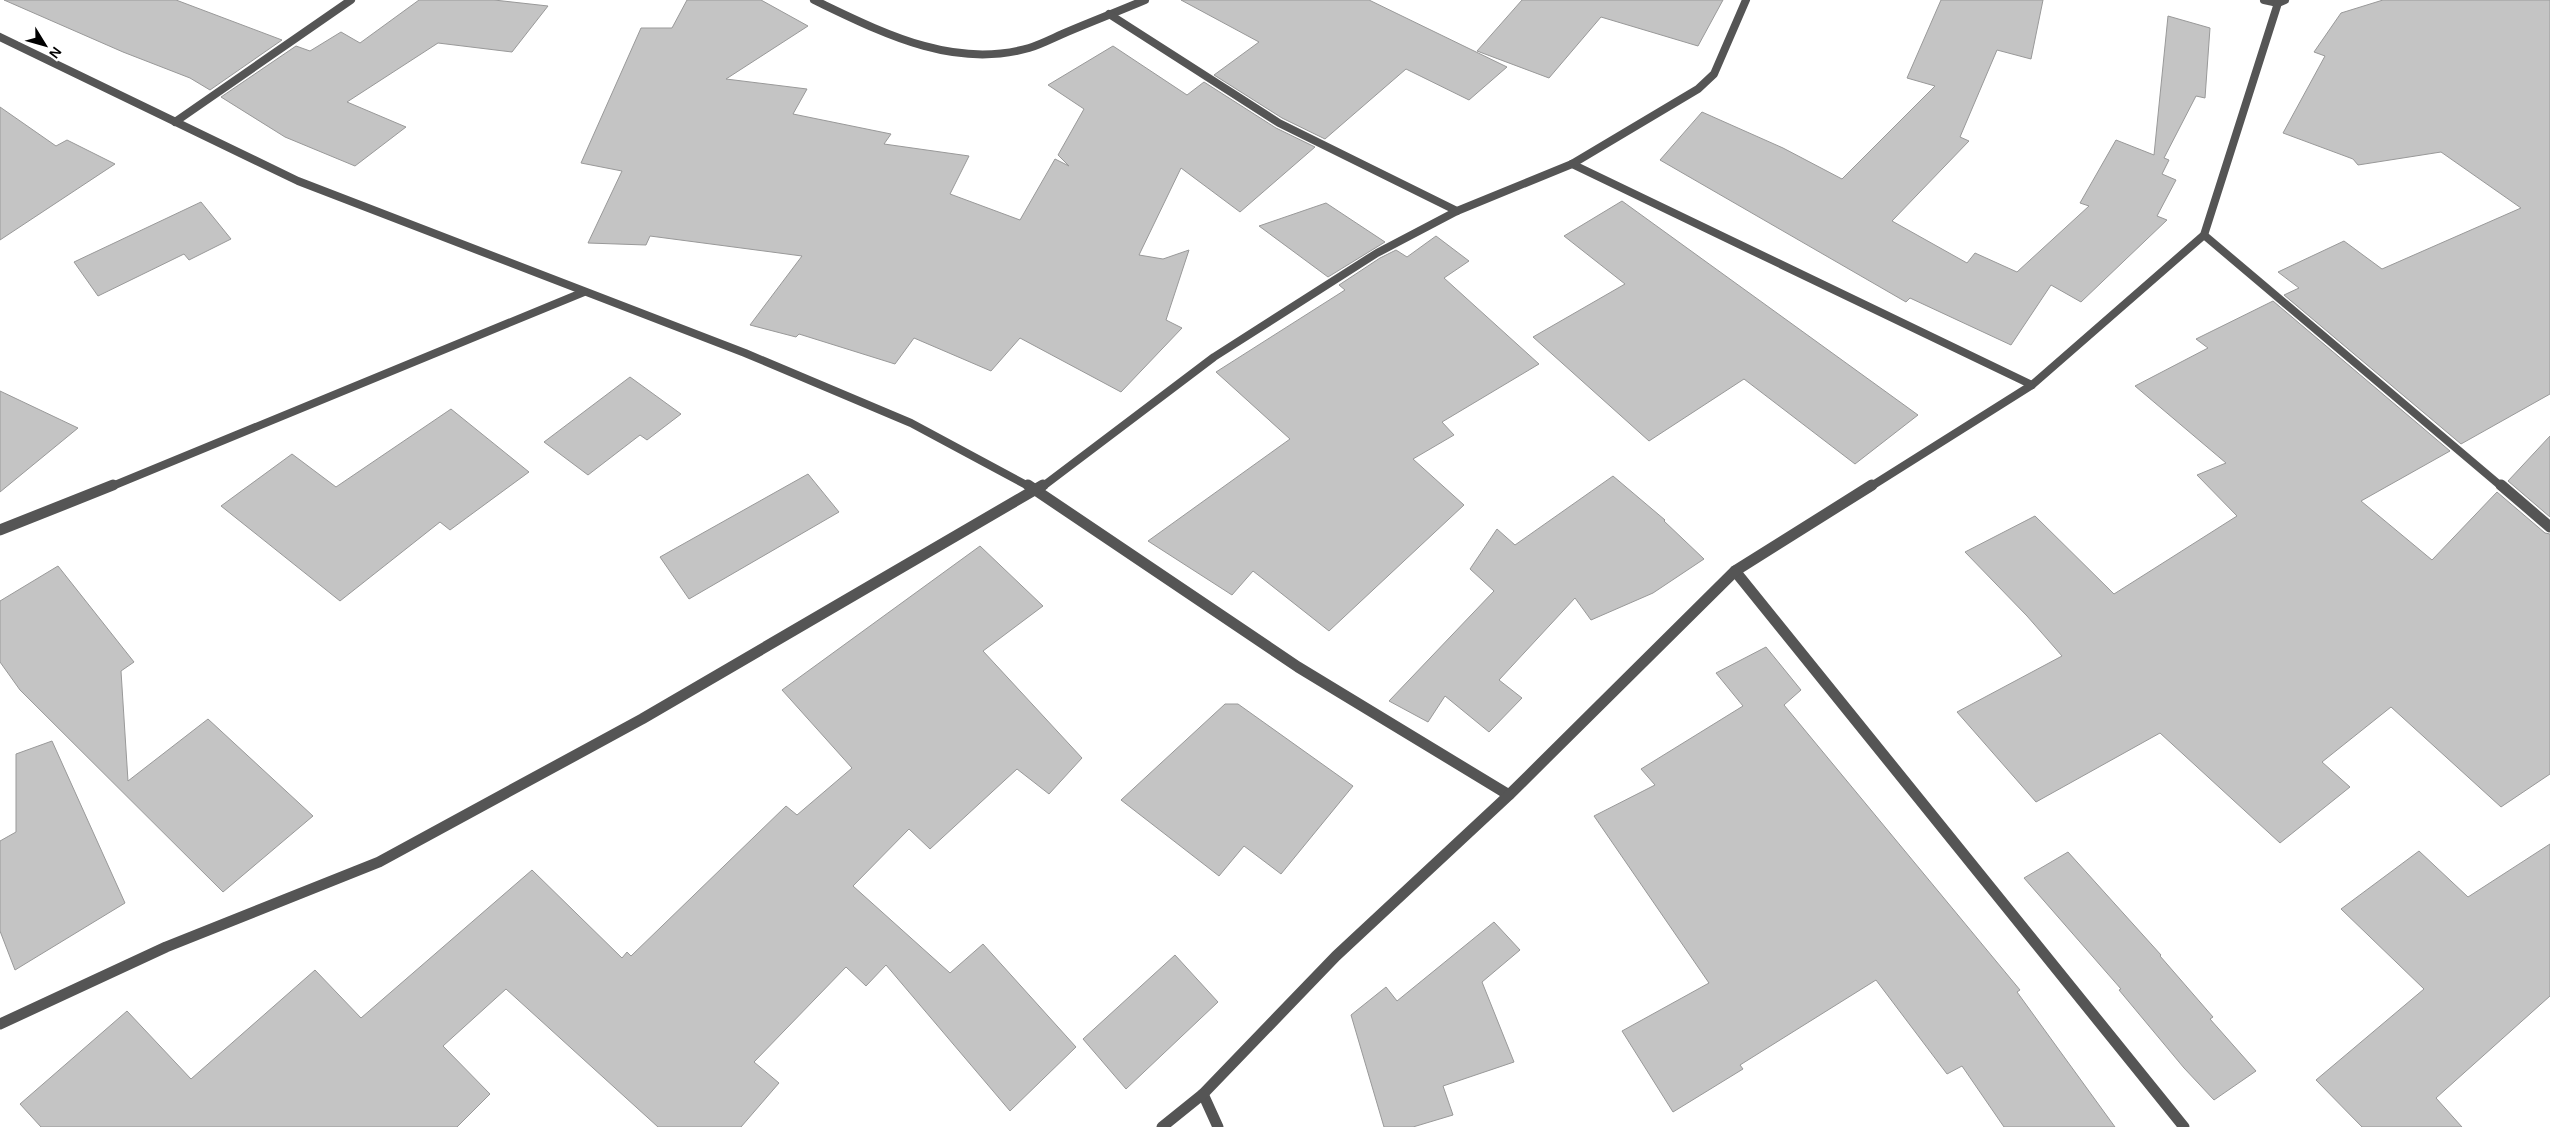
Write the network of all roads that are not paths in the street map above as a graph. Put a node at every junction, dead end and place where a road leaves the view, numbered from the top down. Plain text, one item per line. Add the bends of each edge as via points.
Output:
1 (351, 0) edge
2 (814, 0) edge
3 (1145, 0) edge
4 (1746, 0) edge
5 (2264, 0) edge
6 (2281, 2) edge
7 (1109, 14) junction
8 (0, 38) edge
9 (175, 122) junction
10 (1572, 164) junction
11 (1457, 211) junction
12 (2204, 235) junction
13 (584, 292) junction
14 (2032, 385) junction
15 (1037, 490) junction
16 (2550, 527) edge
17 (0, 530) edge
18 (1735, 571) junction
19 (1509, 795) junction
20 (0, 1024) edge
21 (1203, 1094) junction
22 (1162, 1127) edge
23 (1218, 1127) edge
24 (2184, 1127) edge

1 - 9 street
2 - 7 street via 901,40 942,52 982,56 1009,54 1029,48
3 - 7 street
4 - 10 street via 1714,74 1698,89
5 - 6 street
6 - 12 street
7 - 11 street via 1279,123
8 - 9 street
9 - 13 street via 298,181
10 - 11 street
10 - 14 street
11 - 15 street via 1377,254 1214,357
12 - 14 street
12 - 16 street
13 - 15 street via 746,353 911,423
13 - 17 street
14 - 18 street
15 - 19 street via 1298,666
15 - 20 street via 650,714 380,862 166,947
18 - 19 street
18 - 24 street
19 - 21 street via 1336,956
21 - 22 street
21 - 23 street

